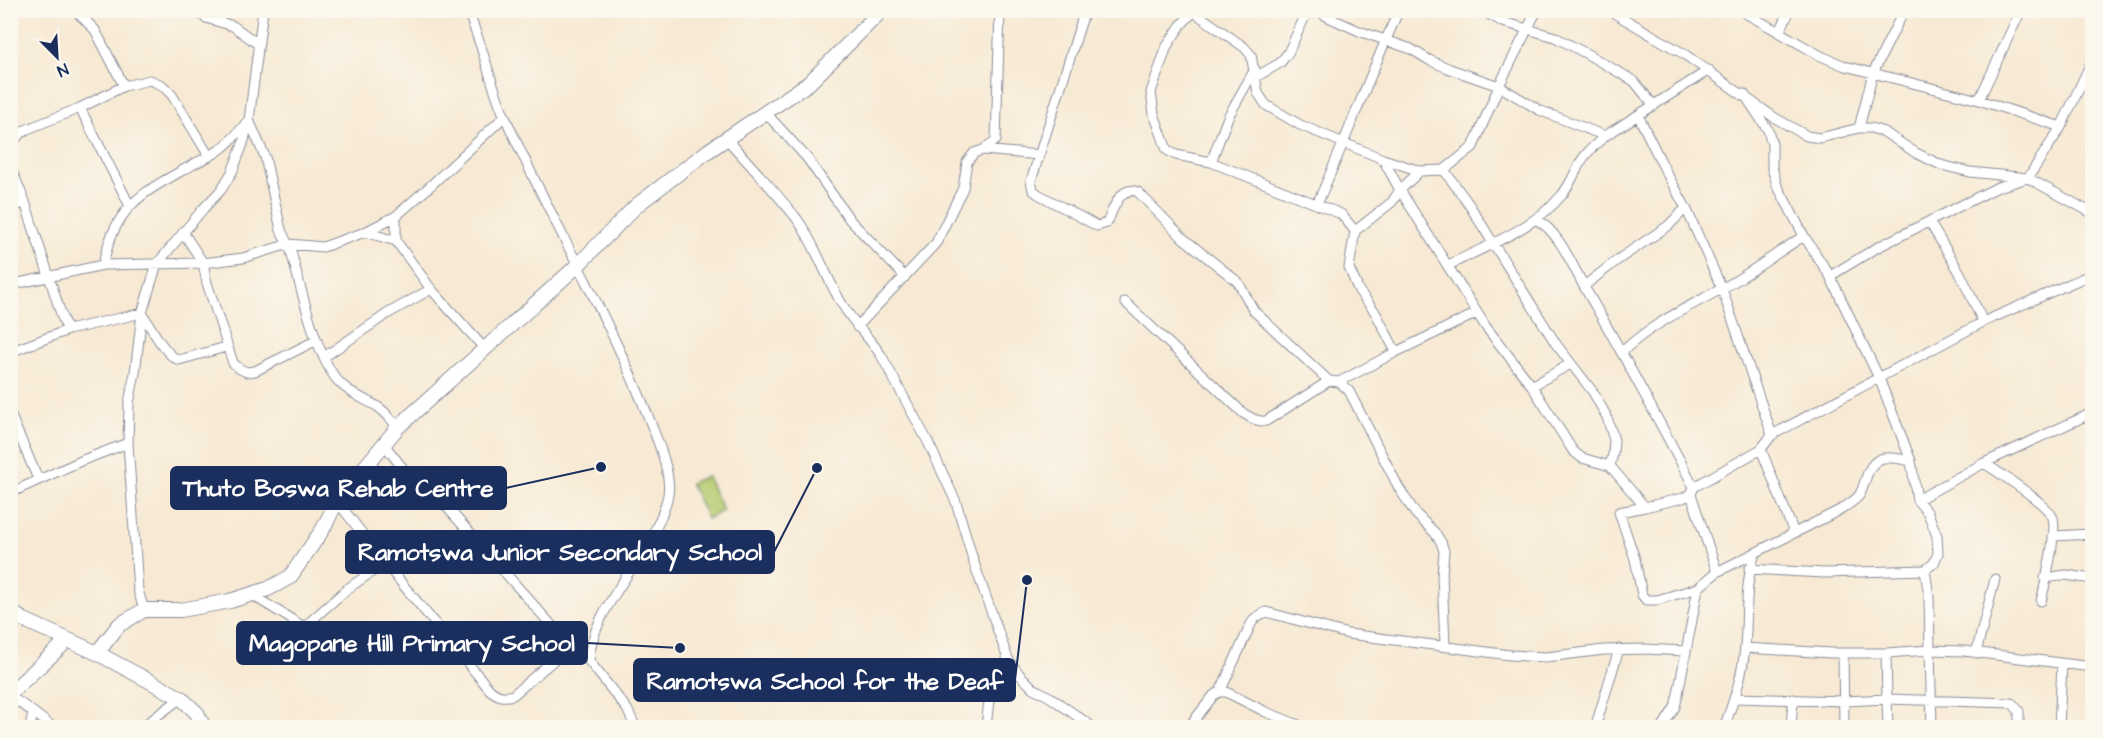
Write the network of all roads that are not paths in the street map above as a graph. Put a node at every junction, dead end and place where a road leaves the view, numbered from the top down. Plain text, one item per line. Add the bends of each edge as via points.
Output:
1 (75, 10) edge
2 (194, 10) edge
3 (263, 10) edge
4 (467, 10) edge
5 (882, 10) edge
6 (1000, 10) edge
7 (1085, 10) edge
8 (1308, 10) edge
9 (1317, 10) edge
10 (1399, 10) edge
11 (1481, 10) edge
12 (1537, 10) edge
13 (1609, 10) edge
14 (1740, 10) edge
15 (1790, 10) edge
16 (1904, 10) edge
17 (2021, 10) edge
18 (1195, 11) edge
19 (10, 22) edge
20 (1527, 30) junction
21 (1779, 33) junction
22 (10, 35) edge
23 (1386, 39) junction
24 (258, 44) junction
25 (2092, 61) edge
26 (1709, 70) junction
27 (1255, 73) junction
28 (1873, 73) junction
29 (1499, 86) junction
30 (124, 87) junction
31 (1744, 94) junction
32 (1979, 100) junction
33 (1654, 106) junction
34 (80, 108) junction
35 (765, 112) junction
36 (1638, 115) junction
37 (505, 116) junction
38 (249, 120) junction
39 (2061, 127) junction
40 (1859, 128) junction
41 (1605, 136) junction
42 (727, 139) junction
43 (1345, 142) junction
44 (10, 143) edge
45 (983, 150) junction
46 (1039, 155) junction
47 (209, 156) junction
48 (1383, 159) junction
49 (1211, 162) junction
50 (10, 166) edge
51 (1444, 170) junction
52 (1420, 171) junction
53 (2028, 178) junction
54 (1400, 190) junction
55 (25, 202) junction
56 (129, 204) junction
57 (1317, 204) junction
58 (1686, 208) junction
59 (10, 209) edge
60 (2092, 213) edge
61 (396, 216) junction
62 (1537, 219) junction
63 (1930, 223) junction
64 (1355, 231) junction
65 (183, 232) junction
66 (365, 232) junction
67 (1804, 236) junction
68 (396, 241) junction
69 (1494, 242) junction
70 (289, 244) junction
71 (203, 263) junction
72 (157, 264) junction
73 (102, 265) junction
74 (1449, 265) junction
75 (577, 266) junction
76 (2092, 274) edge
77 (1830, 276) junction
78 (905, 277) junction
79 (50, 278) junction
80 (10, 285) edge
81 (1584, 286) junction
82 (431, 289) junction
83 (1722, 289) junction
84 (1125, 302) dead end
85 (142, 313) junction
86 (1477, 313) junction
87 (1983, 322) junction
88 (857, 327) junction
89 (68, 330) junction
90 (317, 340) junction
91 (226, 347) junction
92 (484, 348) junction
93 (10, 352) edge
94 (1396, 352) junction
95 (1622, 352) junction
96 (324, 357) junction
97 (1570, 364) junction
98 (1879, 378) junction
99 (1329, 381) junction
100 (1340, 382) junction
101 (1532, 386) junction
102 (2092, 412) edge
103 (12, 419) edge
104 (398, 427) junction
105 (1772, 435) junction
106 (128, 443) junction
107 (383, 443) junction
108 (1761, 449) junction
109 (1911, 460) junction
110 (1984, 463) junction
111 (1610, 466) junction
112 (38, 479) junction
113 (1692, 490) junction
114 (10, 493) edge
115 (1917, 500) junction
116 (337, 501) junction
117 (1645, 507) junction
118 (1794, 533) junction
119 (2092, 534) edge
120 (2053, 536) junction
121 (1755, 554) junction
122 (385, 563) junction
123 (1749, 569) junction
124 (1925, 570) junction
125 (1717, 572) junction
126 (2045, 578) junction
127 (1995, 579) dead end
128 (2092, 579) edge
129 (1698, 588) junction
130 (252, 595) junction
131 (2041, 601) dead end
132 (144, 610) junction
133 (10, 611) edge
134 (68, 640) junction
135 (1444, 645) junction
136 (570, 646) junction
137 (1745, 648) junction
138 (1619, 650) junction
139 (1930, 650) junction
140 (1685, 651) junction
141 (1844, 653) junction
142 (1886, 653) junction
143 (1976, 653) junction
144 (97, 654) junction
145 (1008, 659) junction
146 (589, 661) junction
147 (2062, 664) junction
148 (2092, 667) edge
149 (1220, 692) junction
150 (10, 695) edge
151 (181, 698) junction
152 (1735, 698) junction
153 (1793, 699) junction
154 (1887, 699) junction
155 (1932, 699) junction
156 (1845, 701) junction
157 (33, 712) junction
158 (30, 728) edge
159 (54, 728) edge
160 (141, 728) edge
161 (204, 728) edge
162 (636, 728) edge
163 (986, 728) edge
164 (1094, 728) edge
165 (1188, 728) edge
166 (1306, 728) edge
167 (1595, 728) edge
168 (1662, 728) edge
169 (1724, 728) edge
170 (1791, 728) edge
171 (1844, 728) edge
172 (1888, 728) edge
173 (1932, 728) edge
174 (2019, 728) edge
175 (2059, 728) edge

1 - 30 street via 95,30
2 - 24 street via 232,26
3 - 24 street
4 - 37 street
5 - 35 street via 809,83
6 - 45 street via 997,136
7 - 46 street
8 - 27 street via 1280,63
9 - 23 street via 1359,31
10 - 23 street
11 - 20 street
12 - 20 street
13 - 26 street
14 - 21 street
15 - 21 street
16 - 28 street
17 - 32 street
18 - 27 street via 1245,47
18 - 49 street via 1167,46 1151,92 1151,104 1167,150
19 - 22 street
20 - 29 street
20 - 33 street via 1555,37 1625,76
21 - 28 street via 1821,56
23 - 29 street via 1428,60
23 - 43 street
24 - 38 street
25 - 39 street
26 - 31 street
26 - 33 street
27 - 43 street via 1258,93 1266,105 1300,125
27 - 49 street via 1228,117
28 - 32 street
28 - 40 street
29 - 41 street via 1539,110
29 - 51 street via 1473,147
30 - 34 street
30 - 47 street via 150,80 162,85 172,94
31 - 40 street via 1807,136 1820,138
31 - 67 street via 1768,129 1774,177
32 - 39 street
33 - 36 street
34 - 44 street via 26,130
34 - 56 street
35 - 42 street
35 - 78 street via 807,158 850,220
36 - 41 street
36 - 58 street
37 - 61 street
37 - 75 street
38 - 47 street via 223,148
38 - 65 street via 232,172
38 - 70 street via 265,157 280,230
39 - 53 street
40 - 53 street via 1884,132 1941,165
41 - 62 street via 1580,163 1562,195
42 - 75 street via 637,205
42 - 88 street via 798,220
43 - 48 street
43 - 57 street
45 - 46 street
45 - 78 street via 967,162 963,188 936,243
46 - 99 street via 1031,181 1033,190 1098,226 1107,223 1121,194 1129,190 1138,192 1176,232 1238,282 1254,311
47 - 56 street
48 - 52 street
48 - 54 street
49 - 57 street
50 - 55 street
51 - 52 street
51 - 69 street
52 - 54 street
53 - 60 street
53 - 63 street via 1998,187
54 - 64 street via 1392,202
54 - 74 street
55 - 59 street
55 - 79 street
56 - 73 street via 106,247
57 - 64 street via 1341,214
58 - 81 street via 1668,226
58 - 83 street
61 - 66 street
61 - 68 street
62 - 69 street
62 - 81 street via 1564,250
63 - 77 street via 1878,247
63 - 87 street
64 - 94 street via 1349,268
65 - 71 street
65 - 72 street
66 - 68 street
66 - 70 street via 322,247
67 - 77 street
67 - 83 street
68 - 82 street
69 - 74 street
69 - 97 street
70 - 71 street via 243,258
70 - 90 street
71 - 72 street
71 - 91 street
72 - 73 street
72 - 85 street
73 - 79 street
74 - 86 street
75 - 92 street
75 - 146 street via 634,383 664,461 668,493 648,544 594,634
76 - 87 street
77 - 98 street
78 - 88 street
79 - 80 street
79 - 89 street
81 - 95 street
82 - 92 street
82 - 96 street
83 - 95 street via 1669,317
83 - 105 street
84 - 99 street via 1251,419 1266,421
85 - 89 street
85 - 91 street via 174,358
85 - 106 street via 129,403
86 - 94 street
86 - 101 street
87 - 98 street
88 - 145 street via 881,355 956,501
89 - 93 street
90 - 91 street via 247,372 233,363
90 - 96 street
92 - 104 street
94 - 100 street
95 - 113 street
96 - 104 street via 342,385 380,408
97 - 101 street
97 - 111 street via 1607,417 1614,440
98 - 105 street
98 - 109 street
99 - 100 street
100 - 135 street via 1349,391 1399,488 1441,542
101 - 111 street via 1573,451 1581,458
102 - 110 street
103 - 112 street
104 - 107 street
105 - 108 street
106 - 112 street
106 - 132 street via 138,590
107 - 116 street
107 - 136 street via 405,471 445,505
108 - 113 street
108 - 118 street
109 - 115 street
109 - 118 street via 1879,459 1870,468 1856,499
110 - 115 street
110 - 120 street via 2048,510 2053,519
111 - 117 street
112 - 114 street
113 - 117 street via 1683,498
113 - 125 street
115 - 124 street via 1928,513 1937,536 1938,553
116 - 122 street
116 - 130 street via 290,577
117 - 129 street via 1619,512 1642,595 1646,600 1657,600
118 - 121 street
119 - 120 street
120 - 126 street
121 - 123 street
121 - 125 street
122 - 130 street via 347,589 304,627
122 - 136 street via 496,694 513,695
123 - 124 street via 1824,573
123 - 137 street
124 - 139 street
125 - 129 street
126 - 128 street via 2066,575
126 - 131 street
127 - 143 street
129 - 140 street
130 - 132 street via 181,610
132 - 144 street via 119,625
133 - 134 street
134 - 144 street
134 - 150 street
135 - 138 street via 1546,657
135 - 149 street via 1348,634 1266,612 1251,624
136 - 146 street
137 - 141 street
137 - 152 street
138 - 140 street
138 - 167 street
139 - 142 street
139 - 143 street
139 - 155 street
140 - 168 street via 1675,707
141 - 142 street
141 - 156 street
142 - 154 street
143 - 147 street
144 - 151 street
145 - 163 street via 998,670 990,690
145 - 164 street via 1033,688
146 - 162 street via 627,709
147 - 148 street
147 - 175 street
149 - 165 street
149 - 166 street
150 - 157 street
151 - 160 street
151 - 161 street via 197,713
152 - 153 street
152 - 169 street
153 - 156 street
153 - 170 street
154 - 155 street
154 - 156 street
154 - 172 street
155 - 173 street
155 - 174 street via 2012,703 2019,711
156 - 171 street
157 - 158 street
157 - 159 street

